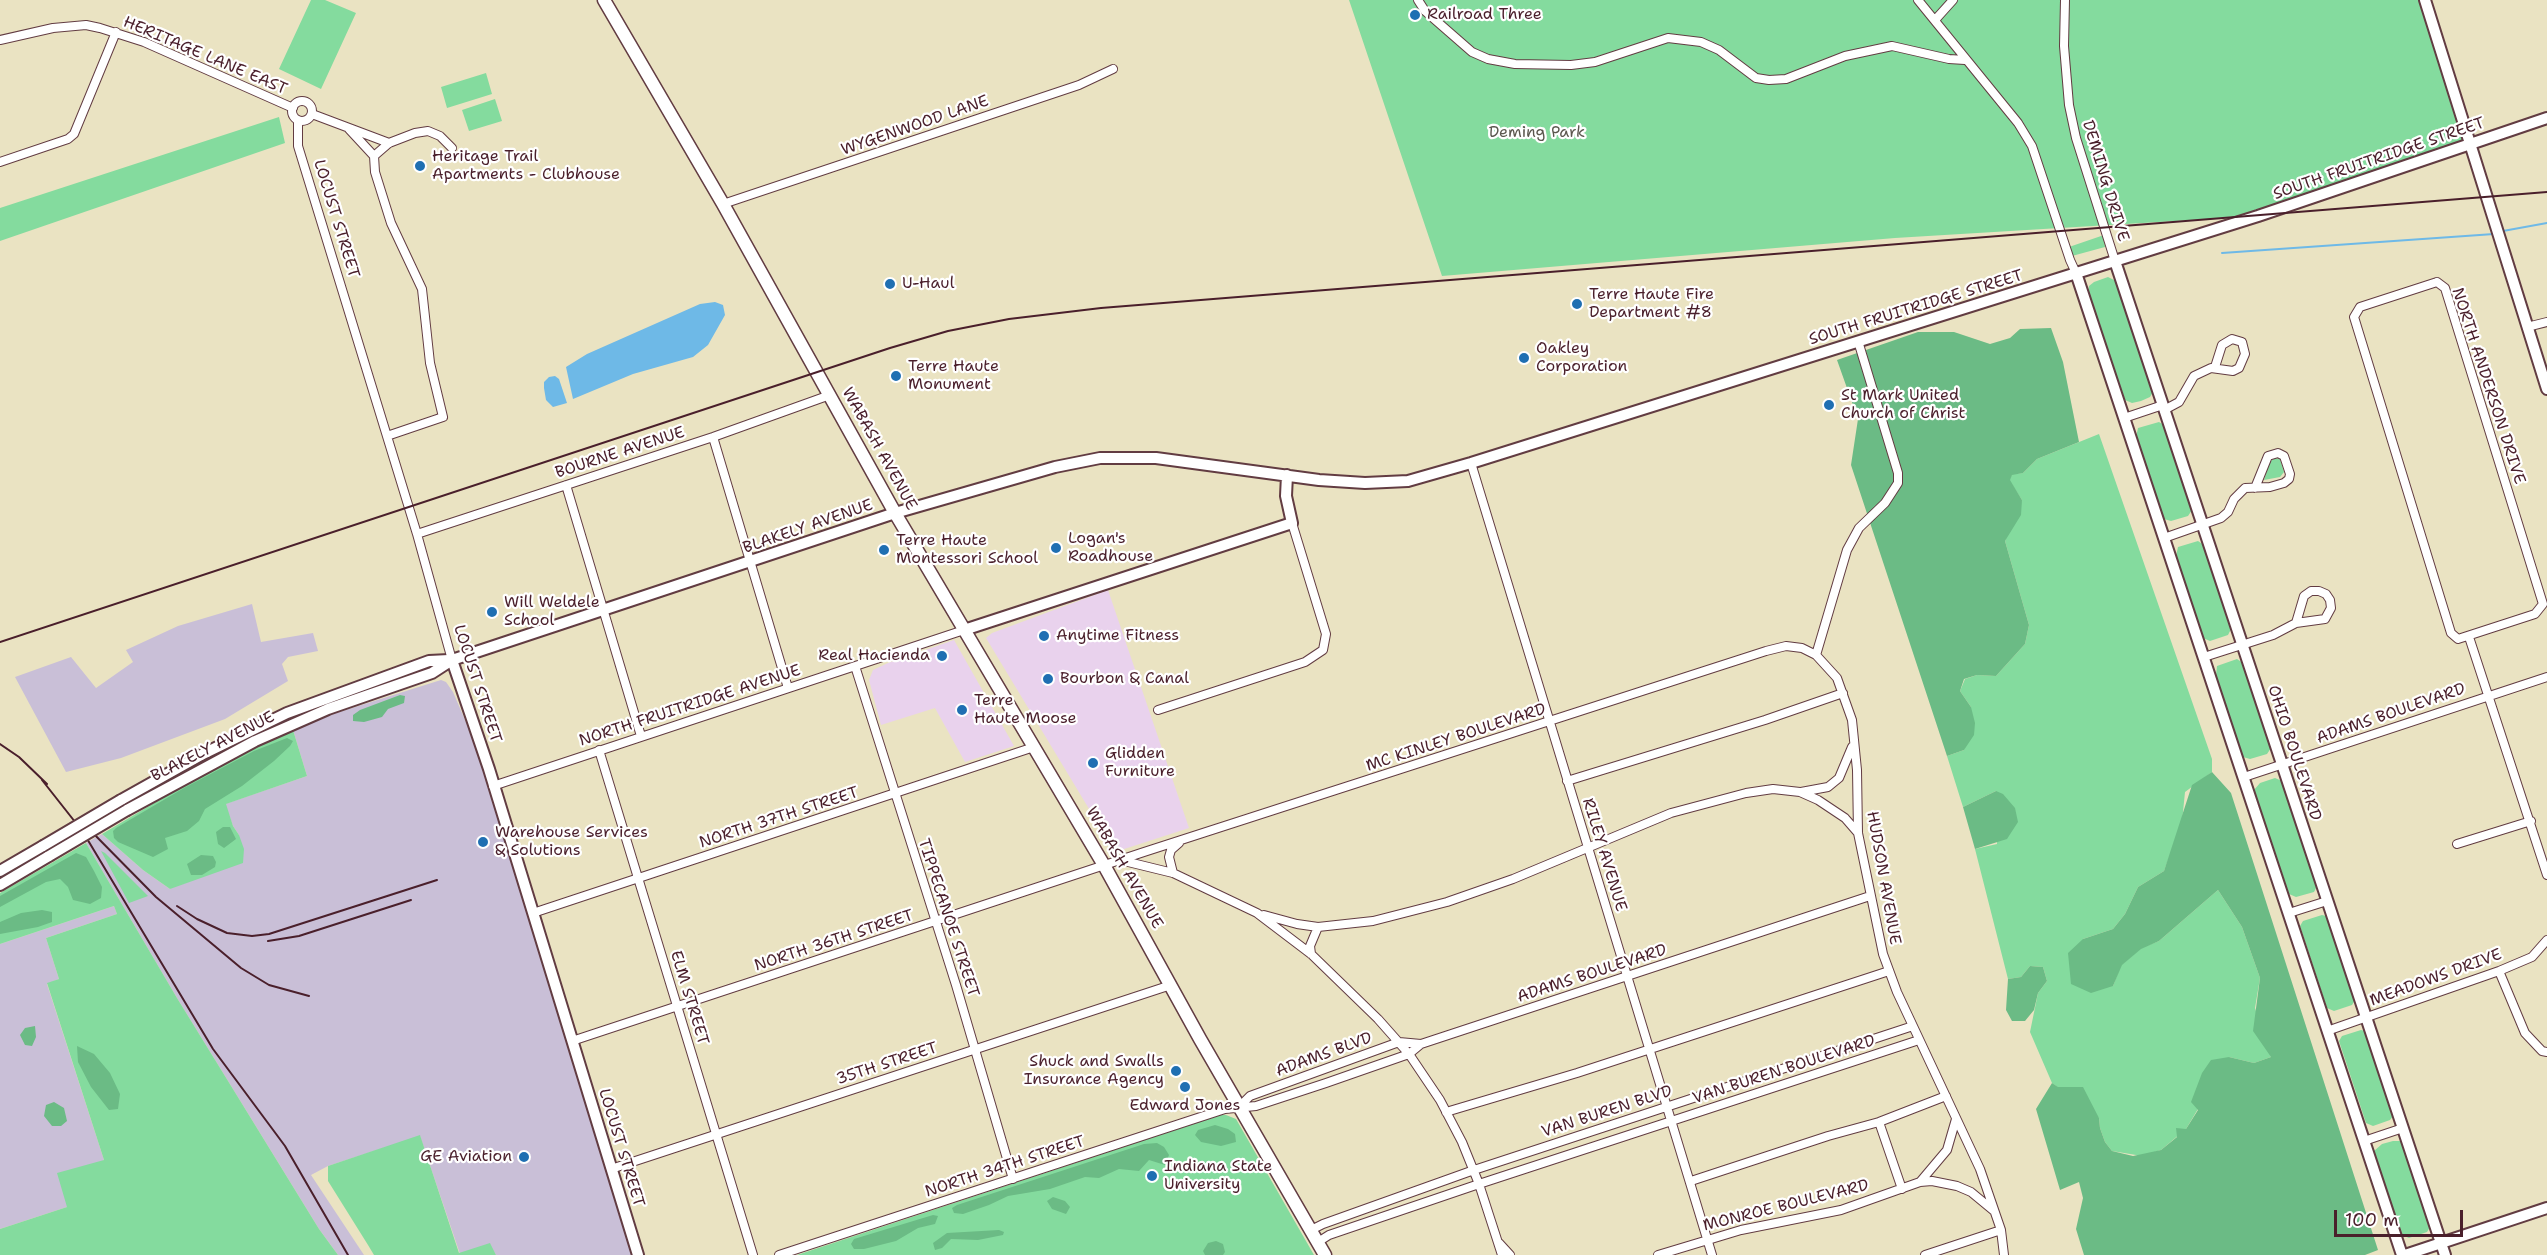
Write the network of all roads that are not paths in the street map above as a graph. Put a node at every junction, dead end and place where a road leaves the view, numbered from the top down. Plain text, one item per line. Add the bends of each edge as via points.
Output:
1 (604, 0) edge
2 (1418, 0) edge
3 (1918, 0) edge
4 (1953, 0) edge
5 (2065, 0) edge
6 (2425, 0) edge
7 (1935, 20) junction
8 (116, 32) junction
9 (0, 40) edge
10 (1965, 60) junction
11 (1113, 69) dead end
12 (293, 108) junction
13 (312, 114) junction
14 (2547, 118) edge
15 (298, 120) junction
16 (345, 126) junction
17 (389, 143) junction
18 (2471, 143) junction
19 (452, 148) dead end
20 (374, 156) junction
21 (0, 162) edge
22 (723, 204) junction
23 (2115, 261) junction
24 (2076, 273) junction
25 (2547, 322) edge
26 (2527, 327) junction
27 (1858, 341) junction
28 (2215, 367) junction
29 (2547, 390) edge
30 (830, 395) junction
31 (2163, 407) junction
32 (2124, 418) junction
33 (387, 436) junction
34 (713, 437) junction
35 (1471, 464) junction
36 (1287, 475) junction
37 (566, 485) junction
38 (2254, 488) junction
39 (895, 513) junction
40 (1292, 523) junction
41 (2202, 524) junction
42 (417, 534) junction
43 (2164, 538) junction
44 (749, 563) junction
45 (602, 611) junction
46 (2295, 623) junction
47 (964, 630) junction
48 (2469, 637) junction
49 (2243, 644) junction
50 (1816, 655) junction
51 (2204, 657) junction
52 (452, 660) junction
53 (855, 666) junction
54 (2547, 677) edge
55 (788, 688) junction
56 (1843, 693) junction
57 (2487, 695) junction
58 (1158, 710) dead end
59 (1549, 722) junction
60 (641, 736) junction
61 (1854, 743) junction
62 (1034, 747) junction
63 (598, 750) junction
64 (2283, 765) junction
65 (2244, 777) junction
66 (1567, 781) junction
67 (494, 786) junction
68 (1800, 792) junction
69 (895, 794) junction
70 (2531, 821) junction
71 (1858, 833) junction
72 (1181, 841) junction
73 (2457, 844) dead end
74 (1587, 847) junction
75 (46, 851) junction
76 (1124, 860) junction
77 (1105, 867) junction
78 (0, 871) edge
79 (1173, 873) junction
80 (2547, 874) edge
81 (638, 879) junction
82 (0, 885) edge
83 (1870, 896) junction
84 (2327, 900) junction
85 (532, 913) junction
86 (1257, 913) junction
87 (2289, 913) junction
88 (935, 922) junction
89 (1318, 927) junction
90 (2547, 940) edge
91 (1311, 954) junction
92 (1890, 971) junction
93 (2499, 971) junction
94 (1626, 977) junction
95 (1171, 985) junction
96 (677, 1007) junction
97 (2367, 1017) junction
98 (1913, 1026) junction
99 (2327, 1031) junction
100 (1919, 1040) junction
101 (572, 1041) junction
102 (1399, 1042) junction
103 (1422, 1044) junction
104 (1650, 1050) junction
105 (974, 1051) junction
106 (2547, 1052) edge
107 (1409, 1054) junction
108 (1322, 1072) junction
109 (1326, 1083) junction
110 (1946, 1096) junction
111 (1240, 1106) junction
112 (1668, 1107) junction
113 (1446, 1112) junction
114 (1956, 1119) junction
115 (1672, 1120) junction
116 (1879, 1122) junction
117 (2403, 1128) junction
118 (716, 1133) junction
119 (2364, 1141) junction
120 (611, 1169) junction
121 (1474, 1170) junction
122 (1013, 1179) junction
123 (1691, 1181) junction
124 (1920, 1182) junction
125 (1479, 1184) junction
126 (1902, 1189) junction
127 (2547, 1208) edge
128 (1995, 1212) junction
129 (2001, 1230) junction
130 (1315, 1236) junction
131 (1707, 1239) junction
132 (1498, 1243) junction
133 (2441, 1243) junction
134 (638, 1255) edge
135 (753, 1255) edge
136 (779, 1255) edge
137 (1325, 1255) edge
138 (1502, 1255) edge
139 (1510, 1255) edge
140 (1658, 1255) edge
141 (1712, 1255) edge
142 (1925, 1255) edge
143 (2004, 1255) edge
144 (2404, 1255) edge
145 (2445, 1255) edge

1 - 22 main road, WABASH AVENUE
2 - 10 street via 1425,11 1472,52 1515,64 1595,62 1668,38 1701,42 1719,50 1756,78 1769,80 1786,79 1845,56 1892,46
3 - 7 street
4 - 7 street
5 - 23 street, DEMING DRIVE via 2069,105
6 - 18 main road
7 - 10 street
8 - 9 street, HERITAGE LANE EAST via 86,25 68,26
8 - 12 street, HERITAGE LANE EAST
8 - 21 street via 74,134 68,140
10 - 24 street via 2018,123 2032,146
11 - 22 street, WYGENWOOD LANE via 1079,85
12 - 13 street via 298,101 305,101
12 - 15 street
13 - 15 street
13 - 16 street
14 - 18 main road, SOUTH FRUITRIDGE STREET
15 - 33 street, LOCUST STREET via 298,146
16 - 17 street
16 - 20 street
17 - 19 street via 428,131
17 - 20 street
18 - 23 main road, SOUTH FRUITRIDGE STREET
18 - 26 main road
20 - 33 street via 391,223 422,290 430,363 443,417
22 - 30 main road, WABASH AVENUE
23 - 24 main road, SOUTH FRUITRIDGE STREET
23 - 31 main road, OHIO BOULEVARD
24 - 27 main road, SOUTH FRUITRIDGE STREET
24 - 32 main road
25 - 26 street
26 - 29 main road
27 - 35 main road, SOUTH FRUITRIDGE STREET
27 - 50 street via 1898,483 1885,503 1859,528 1847,550
28 - 28 street via 2239,369 2245,354 2242,342 2232,339 2222,345
28 - 31 street via 2194,376 2179,402
30 - 34 street, BOURNE AVENUE
30 - 39 main road, WABASH AVENUE
31 - 32 street
31 - 41 main road, OHIO BOULEVARD
32 - 43 main road
33 - 42 street, LOCUST STREET
34 - 37 street, BOURNE AVENUE
34 - 44 street
35 - 36 main road, SOUTH FRUITRIDGE STREET via 1408,481 1365,483
35 - 59 street, RILEY AVENUE
36 - 39 main road, BLAKELY AVENUE via 1156,458 1100,458
36 - 40 main road via 1286,496
37 - 42 street, BOURNE AVENUE
37 - 45 street
38 - 38 street via 2270,487 2289,479 2284,456 2268,456
38 - 41 street via 2245,488 2221,518
39 - 44 main road, BLAKELY AVENUE
39 - 47 main road, WABASH AVENUE
40 - 47 main road
40 - 58 street via 1326,634 1323,650 1305,662
41 - 43 street
41 - 49 main road, OHIO BOULEVARD
42 - 52 street, LOCUST STREET
43 - 51 main road
44 - 45 main road, BLAKELY AVENUE
44 - 55 street
45 - 52 main road, BLAKELY AVENUE
45 - 60 street
46 - 46 street via 2325,619 2331,600 2326,594 2311,591 2304,596
46 - 49 street
47 - 53 street, NORTH FRUITRIDGE AVENUE
47 - 62 main road, WABASH AVENUE
48 - 48 street, NORTH ANDERSON DRIVE via 2535,614 2543,604 2445,288 2437,282 2360,307 2354,317 2451,633 2458,639
48 - 57 street
49 - 51 street
49 - 64 main road, OHIO BOULEVARD
50 - 56 street, HUDSON AVENUE via 1837,678
50 - 59 street, MC KINLEY BOULEVARD via 1786,646
51 - 65 main road
52 - 67 main road, LOCUST STREET
52 - 75 main road, BLAKELY AVENUE, bridge via 432,672 328,709 255,741
52 - 75 main road, BLAKELY AVENUE, bridge via 429,662 287,713 202,754 121,800
53 - 55 street, NORTH FRUITRIDGE AVENUE
53 - 69 street, TIPPECANOE STREET
54 - 57 street, ADAMS BOULEVARD
55 - 60 street, NORTH FRUITRIDGE AVENUE
56 - 61 street, HUDSON AVENUE
56 - 66 street
57 - 64 street, ADAMS BOULEVARD
57 - 70 street
59 - 66 street, RILEY AVENUE
59 - 72 street, MC KINLEY BOULEVARD
60 - 63 street, NORTH FRUITRIDGE AVENUE
61 - 68 street via 1839,778 1828,787
61 - 71 street, HUDSON AVENUE
62 - 69 street, NORTH 37TH STREET
62 - 77 main road, WABASH AVENUE
63 - 67 street, NORTH FRUITRIDGE AVENUE
63 - 81 street, ELM STREET
64 - 65 street, ADAMS BOULEVARD
64 - 84 main road, OHIO BOULEVARD
65 - 87 main road
66 - 74 street, RILEY AVENUE
67 - 85 main road, LOCUST STREET
68 - 71 street via 1845,818
68 - 74 street via 1773,789 1712,801
69 - 81 street, NORTH 37TH STREET
69 - 88 street, TIPPECANOE STREET
70 - 73 street
70 - 80 street
71 - 83 street, HUDSON AVENUE
72 - 76 street, MC KINLEY BOULEVARD
72 - 79 street via 1169,857
74 - 89 street via 1447,902 1373,921
74 - 94 street, RILEY AVENUE
75 - 78 main road, BLAKELY AVENUE
75 - 82 main road, BLAKELY AVENUE
76 - 77 street, MC KINLEY BOULEVARD
76 - 79 street
77 - 88 street, NORTH 36TH STREET
77 - 95 main road, WABASH AVENUE
79 - 86 street
81 - 85 street, NORTH 37TH STREET
81 - 96 street, ELM STREET
83 - 92 street, HUDSON AVENUE
83 - 94 street, ADAMS BOULEVARD
84 - 87 street
84 - 97 main road, OHIO BOULEVARD
85 - 101 main road, LOCUST STREET
86 - 89 street
86 - 91 street
87 - 99 main road
88 - 96 street, NORTH 36TH STREET
88 - 105 street, TIPPECANOE STREET
89 - 91 street
90 - 93 street, MEADOWS DRIVE via 2532,957
91 - 102 street
92 - 98 street, HUDSON AVENUE
92 - 104 street
93 - 97 street, MEADOWS DRIVE
93 - 106 street via 2525,1033
94 - 103 street, ADAMS BOULEVARD
94 - 104 street, RILEY AVENUE
95 - 105 street, 35TH STREET
95 - 111 main road, WABASH AVENUE
96 - 101 street, NORTH 36TH STREET
96 - 118 street, ELM STREET
97 - 99 street, MEADOWS DRIVE
97 - 117 main road, OHIO BOULEVARD
98 - 100 street, HUDSON AVENUE
98 - 112 street, VAN BUREN BLVD
99 - 119 main road
100 - 110 street, HUDSON AVENUE
100 - 115 street, VAN BUREN BOULEVARD
101 - 120 main road, LOCUST STREET
102 - 103 street, ADAMS BLVD
102 - 107 street
102 - 108 street, ADAMS BLVD
103 - 107 street, ADAMS BOULEVARD
104 - 112 street, RILEY AVENUE
104 - 113 street
105 - 118 street, 35TH STREET
105 - 122 street, TIPPECANOE STREET
107 - 109 street, ADAMS BOULEVARD
107 - 113 street
108 - 109 street
108 - 111 street, ADAMS BLVD via 1250,1096
109 - 111 street, ADAMS BOULEVARD via 1256,1106
110 - 114 street, HUDSON AVENUE
110 - 116 street
111 - 122 street, NORTH 34TH STREET
111 - 130 main road, WABASH AVENUE
112 - 115 street, RILEY AVENUE
112 - 121 street, VAN BUREN BLVD
113 - 121 street
114 - 124 street, MONROE BOULEVARD via 1947,1150
114 - 128 street, HUDSON AVENUE
115 - 123 street, RILEY AVENUE
115 - 125 street, VAN BUREN BOULEVARD
116 - 123 street
116 - 126 street
117 - 119 street
117 - 133 main road, OHIO BOULEVARD
118 - 120 street, 35TH STREET
118 - 135 street, ELM STREET
119 - 144 main road
120 - 134 main road, LOCUST STREET
121 - 125 street
121 - 130 street, VAN BUREN BLVD via 1323,1224
122 - 136 street, NORTH 34TH STREET
123 - 131 street, RILEY AVENUE
124 - 126 street, MONROE BOULEVARD
124 - 128 street, MONROE BOULEVARD via 1964,1189
125 - 130 street, VAN BUREN BOULEVARD via 1329,1235
125 - 132 street
126 - 131 street, MONROE BOULEVARD via 1841,1210
127 - 133 main road
128 - 129 street, HUDSON AVENUE
129 - 142 street
129 - 143 street, HUDSON AVENUE
130 - 137 main road, WABASH AVENUE
131 - 140 street, MONROE BOULEVARD
131 - 141 street, RILEY AVENUE
132 - 138 street
132 - 139 street
133 - 144 main road
133 - 145 main road, OHIO BOULEVARD

